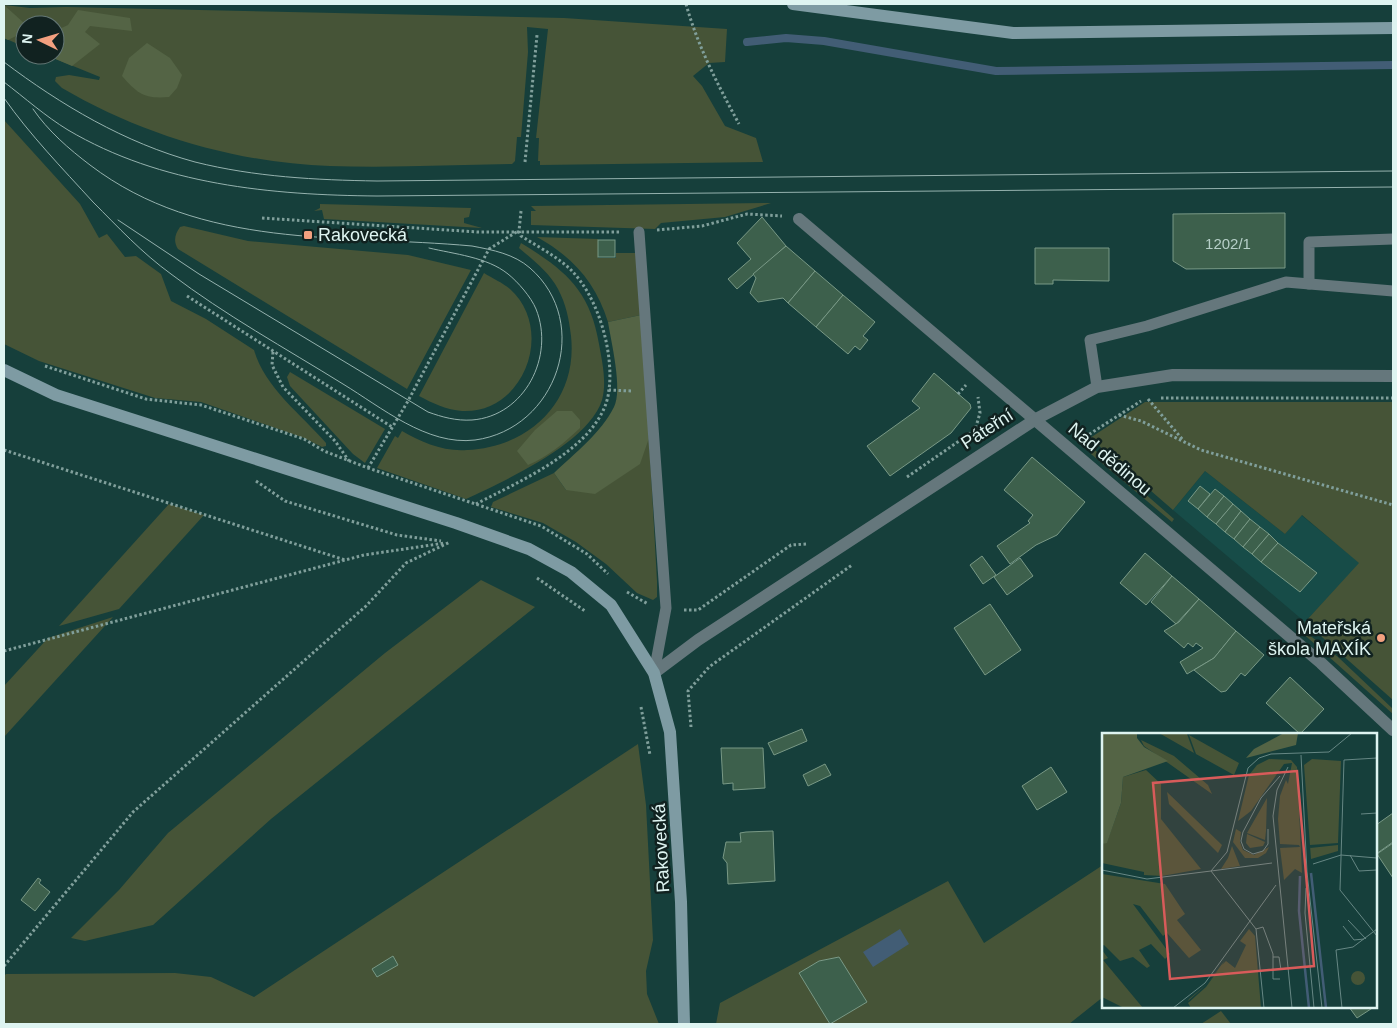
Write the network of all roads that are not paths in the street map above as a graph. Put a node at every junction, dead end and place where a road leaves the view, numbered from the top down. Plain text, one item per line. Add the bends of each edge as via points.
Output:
1 (793, 4) edge
2 (1393, 28) edge
3 (799, 219) road end
4 (639, 232) road end
5 (1393, 239) edge
6 (1309, 284) junction
7 (1393, 291) edge
8 (4, 370) edge
9 (1393, 376) edge
10 (1097, 387) junction
11 (1036, 418) junction
12 (654, 673) junction
13 (1393, 730) edge
14 (684, 1024) edge

1 - 2 main road via 1013,33
3 - 11 street, Nad dědinou
4 - 12 lane via 666,608
5 - 6 lane via 1309,242
6 - 7 lane
6 - 10 lane via 1286,282 1265,287 1147,326 1090,340
8 - 12 main road, Rakovecká via 56,395 529,549 572,572 610,605
9 - 10 street, Páteřní via 1173,375
10 - 11 street, Páteřní
11 - 12 street, Páteřní via 698,640
11 - 13 street, Nad dědinou via 1321,663
12 - 14 main road, Rakovecká via 670,732 676,791

